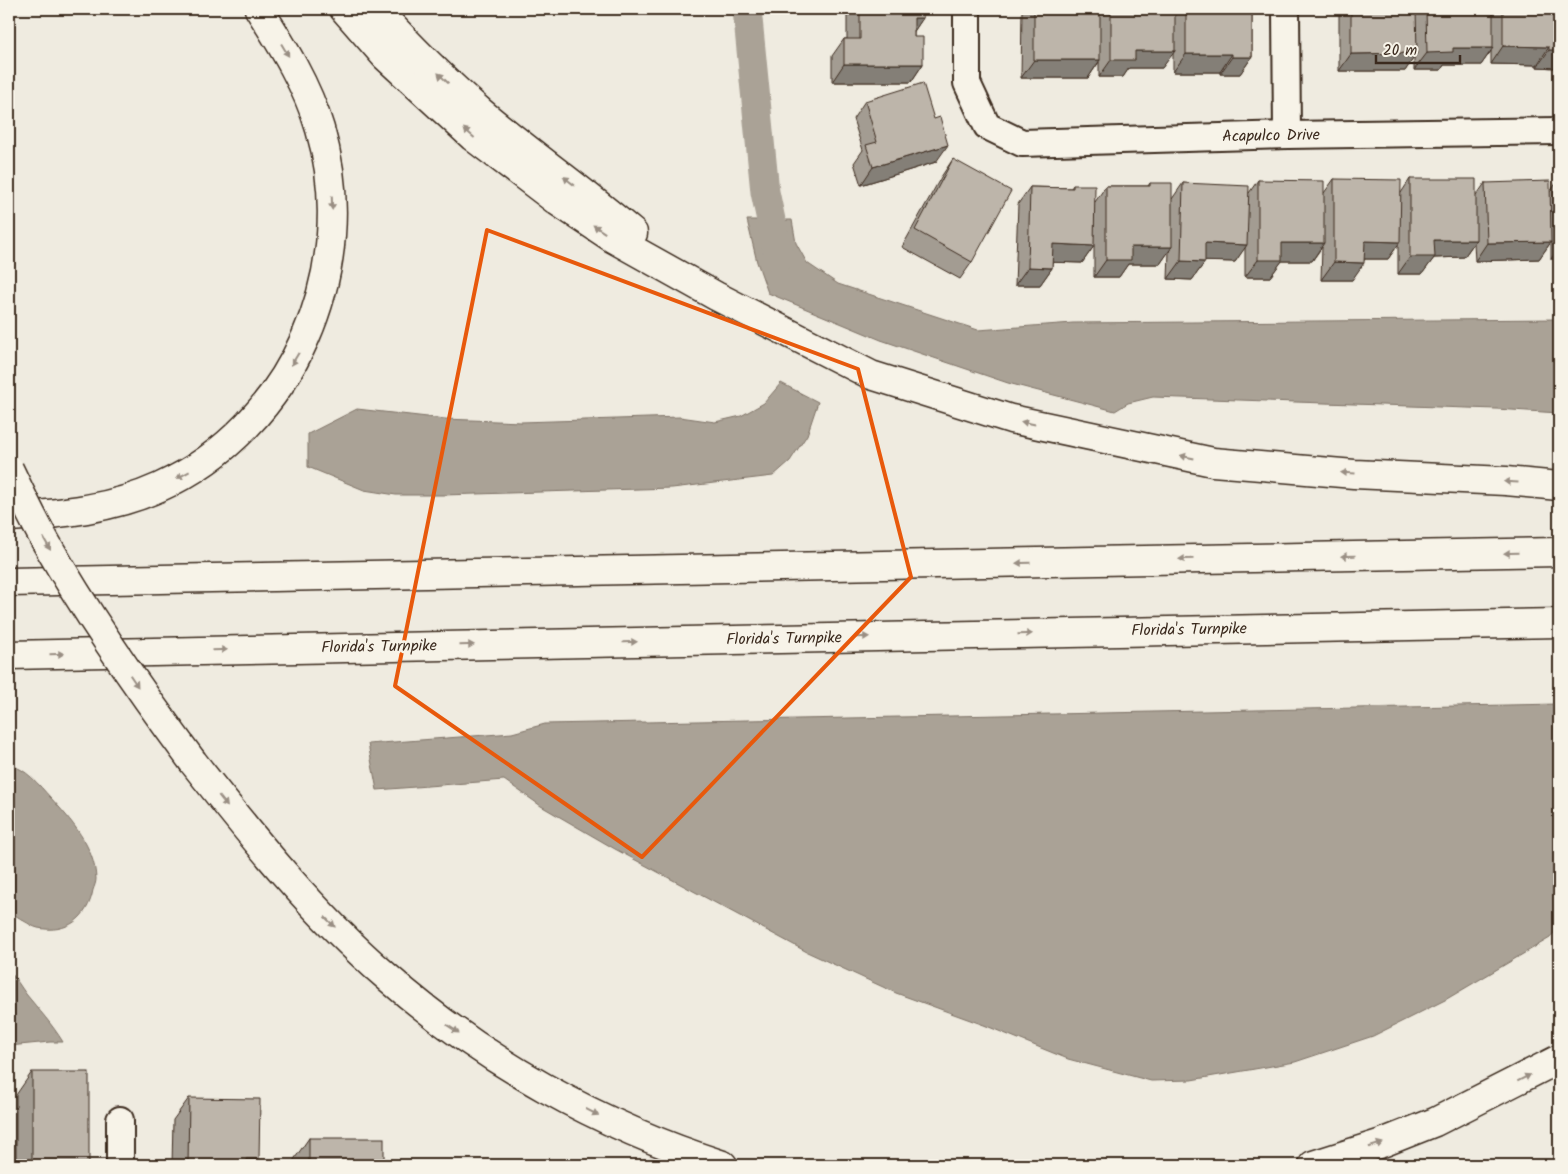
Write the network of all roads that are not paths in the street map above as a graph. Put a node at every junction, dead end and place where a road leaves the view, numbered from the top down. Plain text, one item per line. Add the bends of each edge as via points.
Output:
1 (258, 9) edge
2 (344, 9) edge
3 (376, 9) edge
4 (967, 9) edge
5 (1286, 9) edge
6 (1559, 131) edge
7 (1287, 135) junction
8 (687, 279) junction
9 (9, 469) edge
10 (1559, 486) edge
11 (9, 517) edge
12 (1559, 552) edge
13 (9, 582) edge
14 (1559, 623) edge
15 (9, 655) edge
16 (1559, 1059) edge
17 (120, 1120) dead end
18 (120, 1165) edge
19 (723, 1165) edge
20 (1313, 1165) edge

1 -> 11 highway via 308,92 328,164 332,204 331,245 317,310 298,353 276,391 255,415 227,445 194,469 160,487 90,509
8 -> 2 highway via 614,239 557,201 474,137 385,56
8 -> 3 highway via 475,107
4 - 7 street, Acapulco Drive via 967,83 987,126 1022,143
5 - 7 street
6 - 7 street, Acapulco Drive
10 -> 8 highway via 1213,462 1011,419 871,375
9 -> 19 highway, bridge via 47,544 147,700 238,819 325,918 385,975 436,1017 498,1059 553,1093 618,1126
12 -> 13 highway
15 -> 14 highway, Florida's Turnpike
20 -> 16 highway via 1435,1122
17 - 18 street

